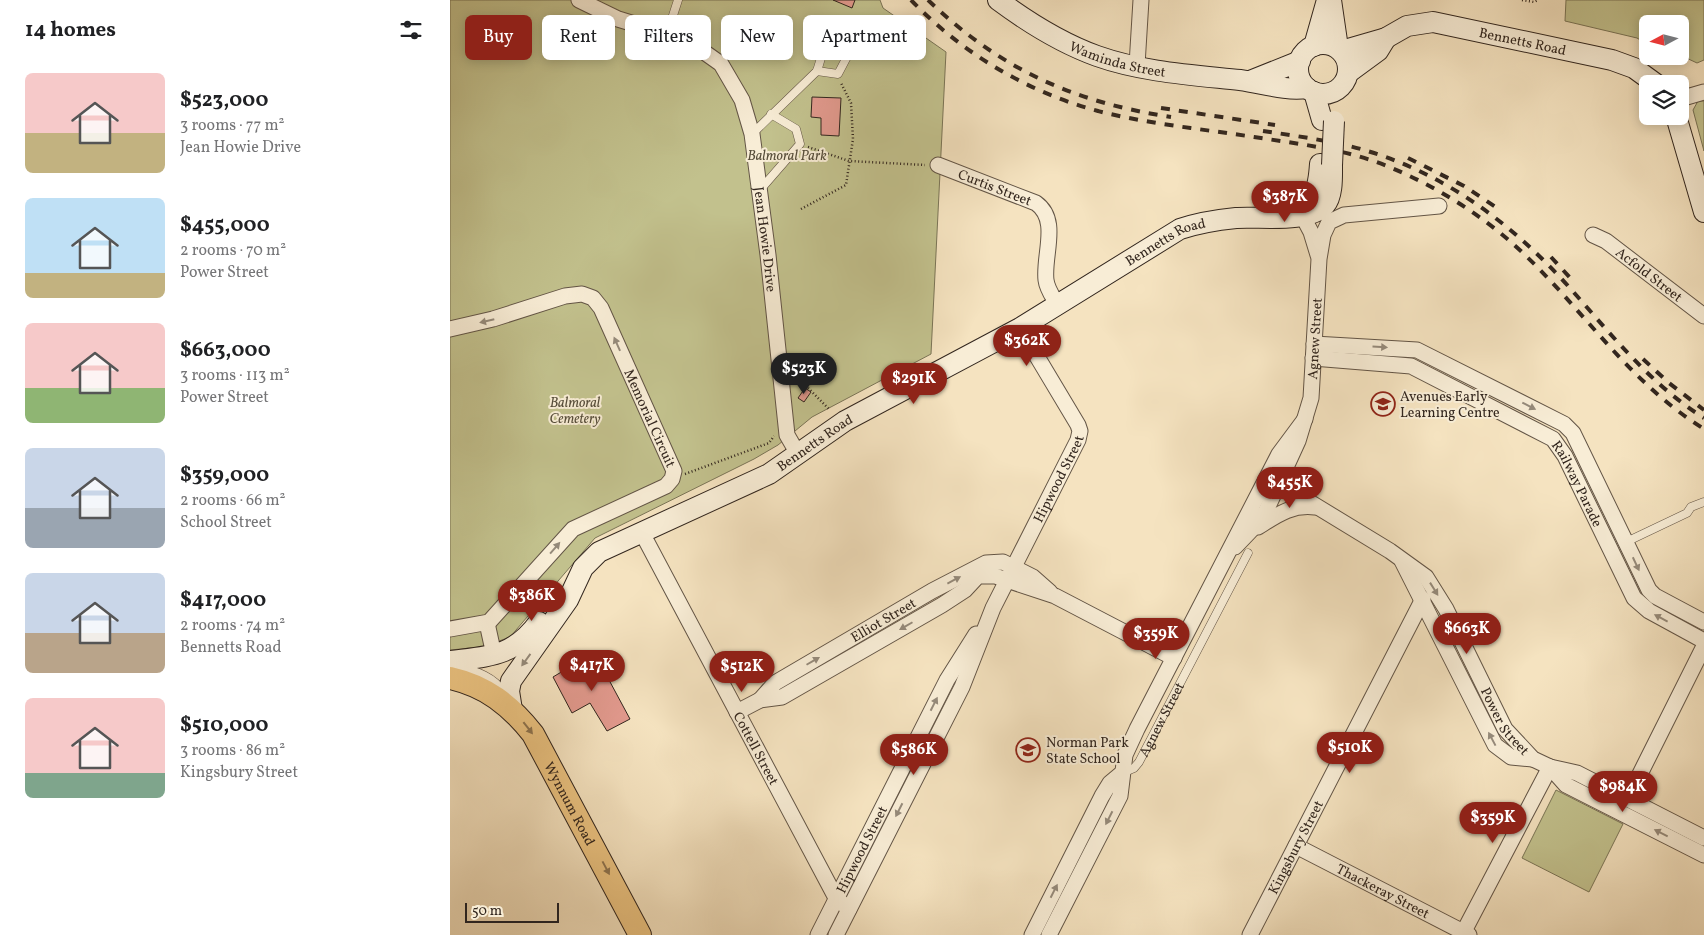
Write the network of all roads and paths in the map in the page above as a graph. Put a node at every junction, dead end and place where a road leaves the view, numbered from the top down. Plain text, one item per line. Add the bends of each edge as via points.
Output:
1 (579, 0) edge
2 (678, 0) edge
3 (998, 0) edge
4 (1141, 0) edge
5 (1327, 0) edge
6 (1331, 0) edge
7 (1522, 0) edge
8 (1538, 0) edge
9 (674, 15) edge
10 (625, 21) edge
11 (1386, 38) junction
12 (1314, 46) junction
13 (1339, 50) junction
14 (711, 57) edge
15 (820, 60) edge
16 (845, 60) edge
17 (1300, 61) junction
18 (1137, 65) junction
19 (817, 71) junction
20 (1348, 73) junction
21 (838, 74) junction
22 (1644, 75) edge
23 (1250, 82) junction
24 (1311, 90) junction
25 (1337, 90) junction
26 (1704, 92) edge
27 (1689, 96) edge
28 (771, 114) junction
29 (1328, 120) junction
30 (1679, 125) edge
31 (752, 134) junction
32 (800, 144) junction
33 (849, 161) junction
34 (1326, 164) junction
35 (938, 165) joint
36 (759, 191) junction
37 (1439, 206) dead end
38 (801, 209) dead end
39 (1704, 212) edge
40 (1302, 215) junction
41 (1237, 218) junction
42 (1593, 234) dead end
43 (1319, 259) junction
44 (1057, 304) junction
45 (1704, 316) edge
46 (1020, 328) junction
47 (450, 329) edge
48 (1313, 351) junction
49 (1353, 353) junction
50 (808, 388) dead end
51 (830, 410) dead end
52 (1305, 419) junction
53 (785, 422) junction
54 (798, 454) junction
55 (672, 479) junction
56 (1280, 484) junction
57 (1704, 502) edge
58 (1316, 508) junction
59 (642, 531) junction
60 (1247, 534) junction
61 (1626, 542) junction
62 (1248, 553) dead end
63 (1399, 556) junction
64 (1224, 560) junction
65 (1011, 573) junction
66 (579, 575) junction
67 (1423, 599) junction
68 (993, 608) junction
69 (1704, 622) edge
70 (487, 623) junction
71 (450, 629) edge
72 (1704, 641) edge
73 (1704, 646) edge
74 (494, 655) junction
75 (1174, 658) junction
76 (450, 661) edge
77 (450, 665) edge
78 (450, 678) edge
79 (497, 685) junction
80 (450, 686) edge
81 (736, 712) junction
82 (1533, 759) junction
83 (1550, 767) junction
84 (1122, 773) junction
85 (1628, 798) junction
86 (1704, 838) edge
87 (1296, 846) junction
88 (1704, 855) edge
89 (836, 898) junction
90 (849, 909) junction
91 (1465, 934) edge
92 (640, 935) edge
93 (818, 935) edge
94 (836, 935) edge
95 (1032, 935) edge
96 (1049, 935) edge
97 (1250, 935) edge

1 - 10 street, Jean Howie Drive
2 - 9 lane
3 - 18 main road, Waminda Street via 1062,41 1098,56
4 - 18 street
5 - 12 main road
6 - 13 main road
7 - 8 path
11 - 13 main road, Bennetts Road
11 - 20 main road, Bennetts Road via 1378,51
11 - 22 main road, Bennetts Road via 1414,24 1441,24 1612,60
12 - 13 main road via 1330,45
12 - 17 main road
13 - 20 main road via 1348,65
14 - 31 street, Jean Howie Drive via 721,64 742,100
15 - 19 lane
16 - 21 lane
17 - 23 main road, Waminda Street
17 - 24 main road via 1300,76
18 - 23 main road, Waminda Street via 1160,71
19 - 21 lane
19 - 28 lane
20 - 25 main road
21 - 33 path via 850,103 853,139
23 - 24 main road, Waminda Street
24 - 25 main road via 1330,93
24 - 29 main road, Bennetts Road
25 - 29 main road, Bennetts Road
26 - 27 street
28 - 31 lane
28 - 32 lane via 796,129
29 - 34 main road, Bennetts Road
30 - 39 main road
31 - 36 street, Jean Howie Drive
32 - 33 path
32 - 36 lane
33 - 35 path
33 - 38 path via 846,185
34 - 40 main road, Bennetts Road via 1327,203
34 - 41 main road, Bennetts Road via 1317,188 1306,202 1273,207
35 - 44 street, Curtis Street via 1036,203 1043,209 1048,216 1049,227 1046,280
36 - 53 street, Jean Howie Drive
37 - 43 street, Agnew Street via 1344,215 1332,219 1324,232
40 - 41 main road, Bennetts Road
40 - 43 street, Agnew Street
41 - 44 main road, Bennetts Road via 1180,228
42 - 45 street, Acfold Street
43 - 48 street, Agnew Street
44 - 46 main road, Bennetts Road
46 - 54 main road, Bennetts Road via 845,421
46 - 65 street, Hipwood Street via 1078,424 1080,433
55 -> 47 street, Memorial Circuit via 672,465 601,308 593,298 582,294 565,296
48 - 49 street, Railway Parade
48 - 52 street, Agnew Street via 1311,401
49 -> 61 street, Railway Parade via 1421,351 1564,424 1573,433
72 -> 49 street, Railway Parade via 1649,611 1634,598 1565,456 1553,439 1411,366
50 - 51 path
52 - 56 street, Agnew Street
52 - 64 street, Agnew Street via 1278,454
53 - 54 street, Jean Howie Drive via 789,440
53 - 55 path via 768,443
54 - 59 main road, Bennetts Road via 769,474
70 -> 55 street, Memorial Circuit via 574,529 666,486
56 - 58 street, Power Street
56 - 60 street, Agnew Street via 1261,518
57 - 61 lane
58 - 60 street, Power Street via 1291,508
58 - 63 street, Power Street
59 - 66 main road, Bennetts Road via 599,552
59 - 81 street, Cottell Street
60 - 64 street, Agnew Street
61 -> 69 street, Railway Parade via 1651,592
62 - 84 lane, Agnew Street via 1139,762
63 - 67 street, Power Street
63 -> 82 street, Power Street via 1431,583 1505,729
64 - 75 street, Agnew Street
65 - 68 street, Hipwood Street
65 - 75 street, Elliot Street
65 - 81 street, Elliot Street via 1002,562 992,561 965,574 775,683 760,700
66 - 74 main road, Bennetts Road via 560,593 524,640
66 -> 79 main road, Bennetts Road via 568,600
82 -> 67 street, Power Street via 1511,757 1496,748
67 - 87 street, Kingsbury Street
89 -> 68 street, Hipwood Street via 947,680
68 -> 90 street, Hipwood Street via 962,687
70 - 71 street
70 - 74 street
73 - 85 street
74 - 76 main road, Bennetts Road
75 - 84 street, Agnew Street via 1130,745
77 - 79 lane via 479,673
78 - 79 main road, Wynnum Road
79 - 80 main road
79 -> 92 main road, Wynnum Road via 542,748
81 - 89 street, Cottell Street
82 - 83 street, Power Street
83 - 85 street, Power Street via 1573,772
88 -> 83 street, Power Street via 1566,785
83 - 91 street
95 -> 84 street, Agnew Street via 1102,796
84 -> 96 street, Agnew Street via 1120,796
85 - 86 street, Power Street
87 - 91 street, Thackeray Street
87 - 97 street, Kingsbury Street
89 - 90 street, Cottell Street
89 - 93 street, Hipwood Street
90 - 94 street, Hipwood Street

